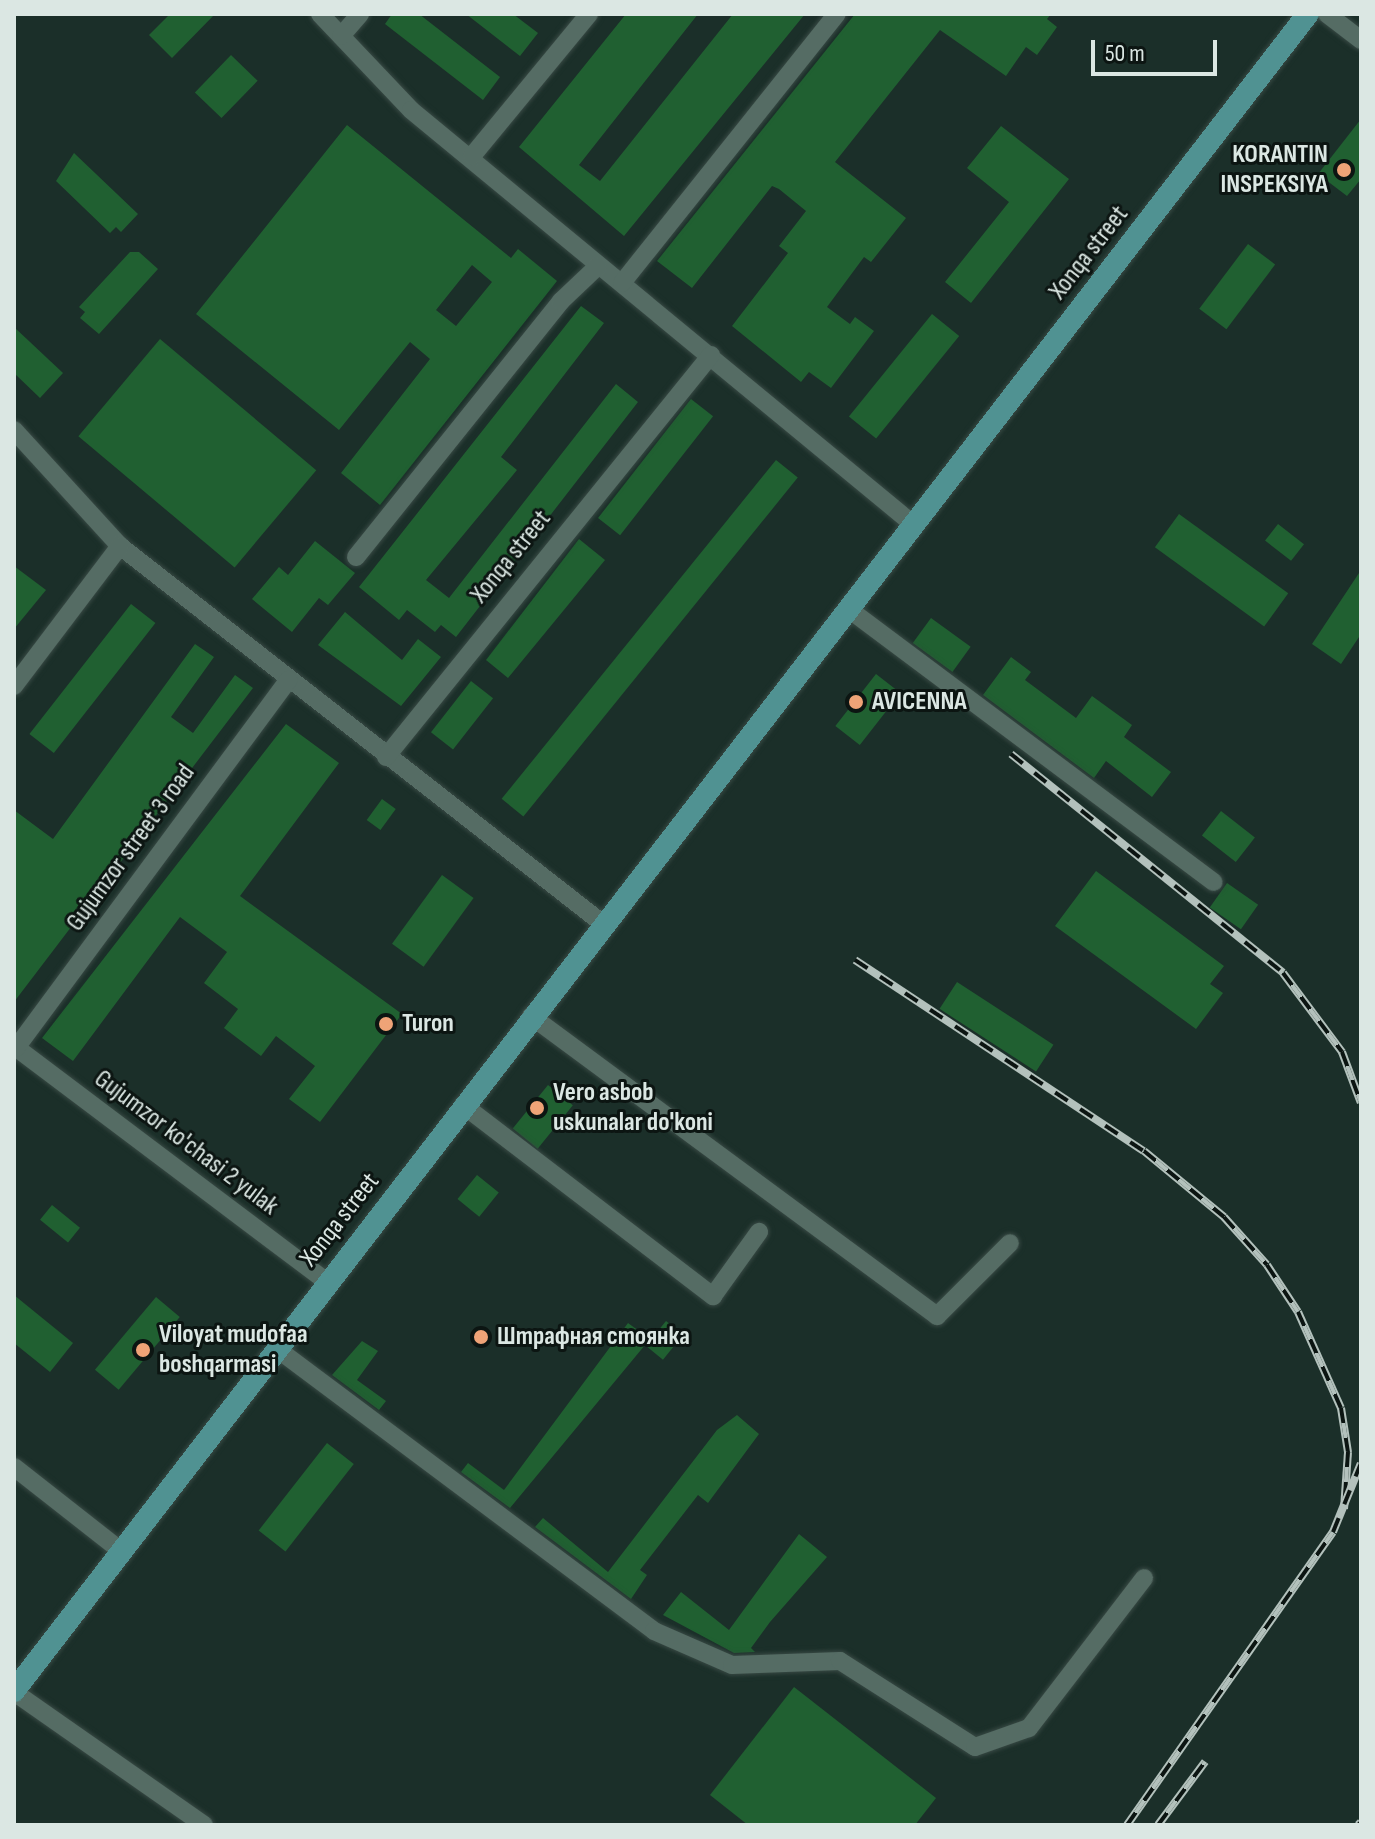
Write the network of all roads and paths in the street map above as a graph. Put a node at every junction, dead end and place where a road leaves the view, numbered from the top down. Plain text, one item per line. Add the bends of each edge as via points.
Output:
1 (320, 14) edge
2 (360, 14) edge
3 (589, 14) edge
4 (837, 14) edge
5 (1308, 14) edge
6 (1327, 14) edge
7 (341, 36) junction
8 (1361, 40) edge
9 (472, 156) junction
10 (598, 266) junction
11 (622, 283) junction
12 (711, 355) junction
13 (14, 430) edge
14 (914, 525) junction
15 (120, 546) junction
16 (356, 557) dead end
17 (850, 610) junction
18 (288, 680) junction
19 (14, 686) edge
20 (386, 757) junction
21 (1213, 882) dead end
22 (602, 923) junction
23 (531, 1016) junction
24 (15, 1047) edge
25 (463, 1105) junction
26 (759, 1232) dead end
27 (1010, 1243) dead end
28 (327, 1282) junction
29 (276, 1348) junction
30 (14, 1467) edge
31 (120, 1550) junction
32 (1144, 1578) dead end
33 (14, 1691) edge
34 (204, 1825) edge

1 - 7 street
2 - 7 street
3 - 9 street
4 - 11 street
5 - 14 main road, Xonqa street
6 - 8 street
7 - 9 street via 411,110
9 - 10 street
10 - 11 street
10 - 16 street via 561,301
11 - 12 street
12 - 14 street
12 - 20 street, Xonqa street
13 - 15 street
14 - 17 main road, Xonqa street
15 - 18 street
15 - 19 street
17 - 21 street
17 - 22 main road, Xonqa street
18 - 20 street
18 - 24 street, Gujumzor street 3 road
20 - 22 street
22 - 23 main road, Xonqa street
23 - 25 main road, Xonqa street
23 - 27 street via 937,1316
24 - 28 street, Gujumzor ko'chasi 2 yulak
25 - 26 street via 713,1296
25 - 28 main road, Xonqa street
28 - 29 main road, Xonqa street
29 - 31 main road, Xonqa street
29 - 32 street via 654,1631 732,1665 840,1661 975,1747 1029,1728
30 - 31 street
31 - 33 main road, Xonqa street
33 - 34 street

